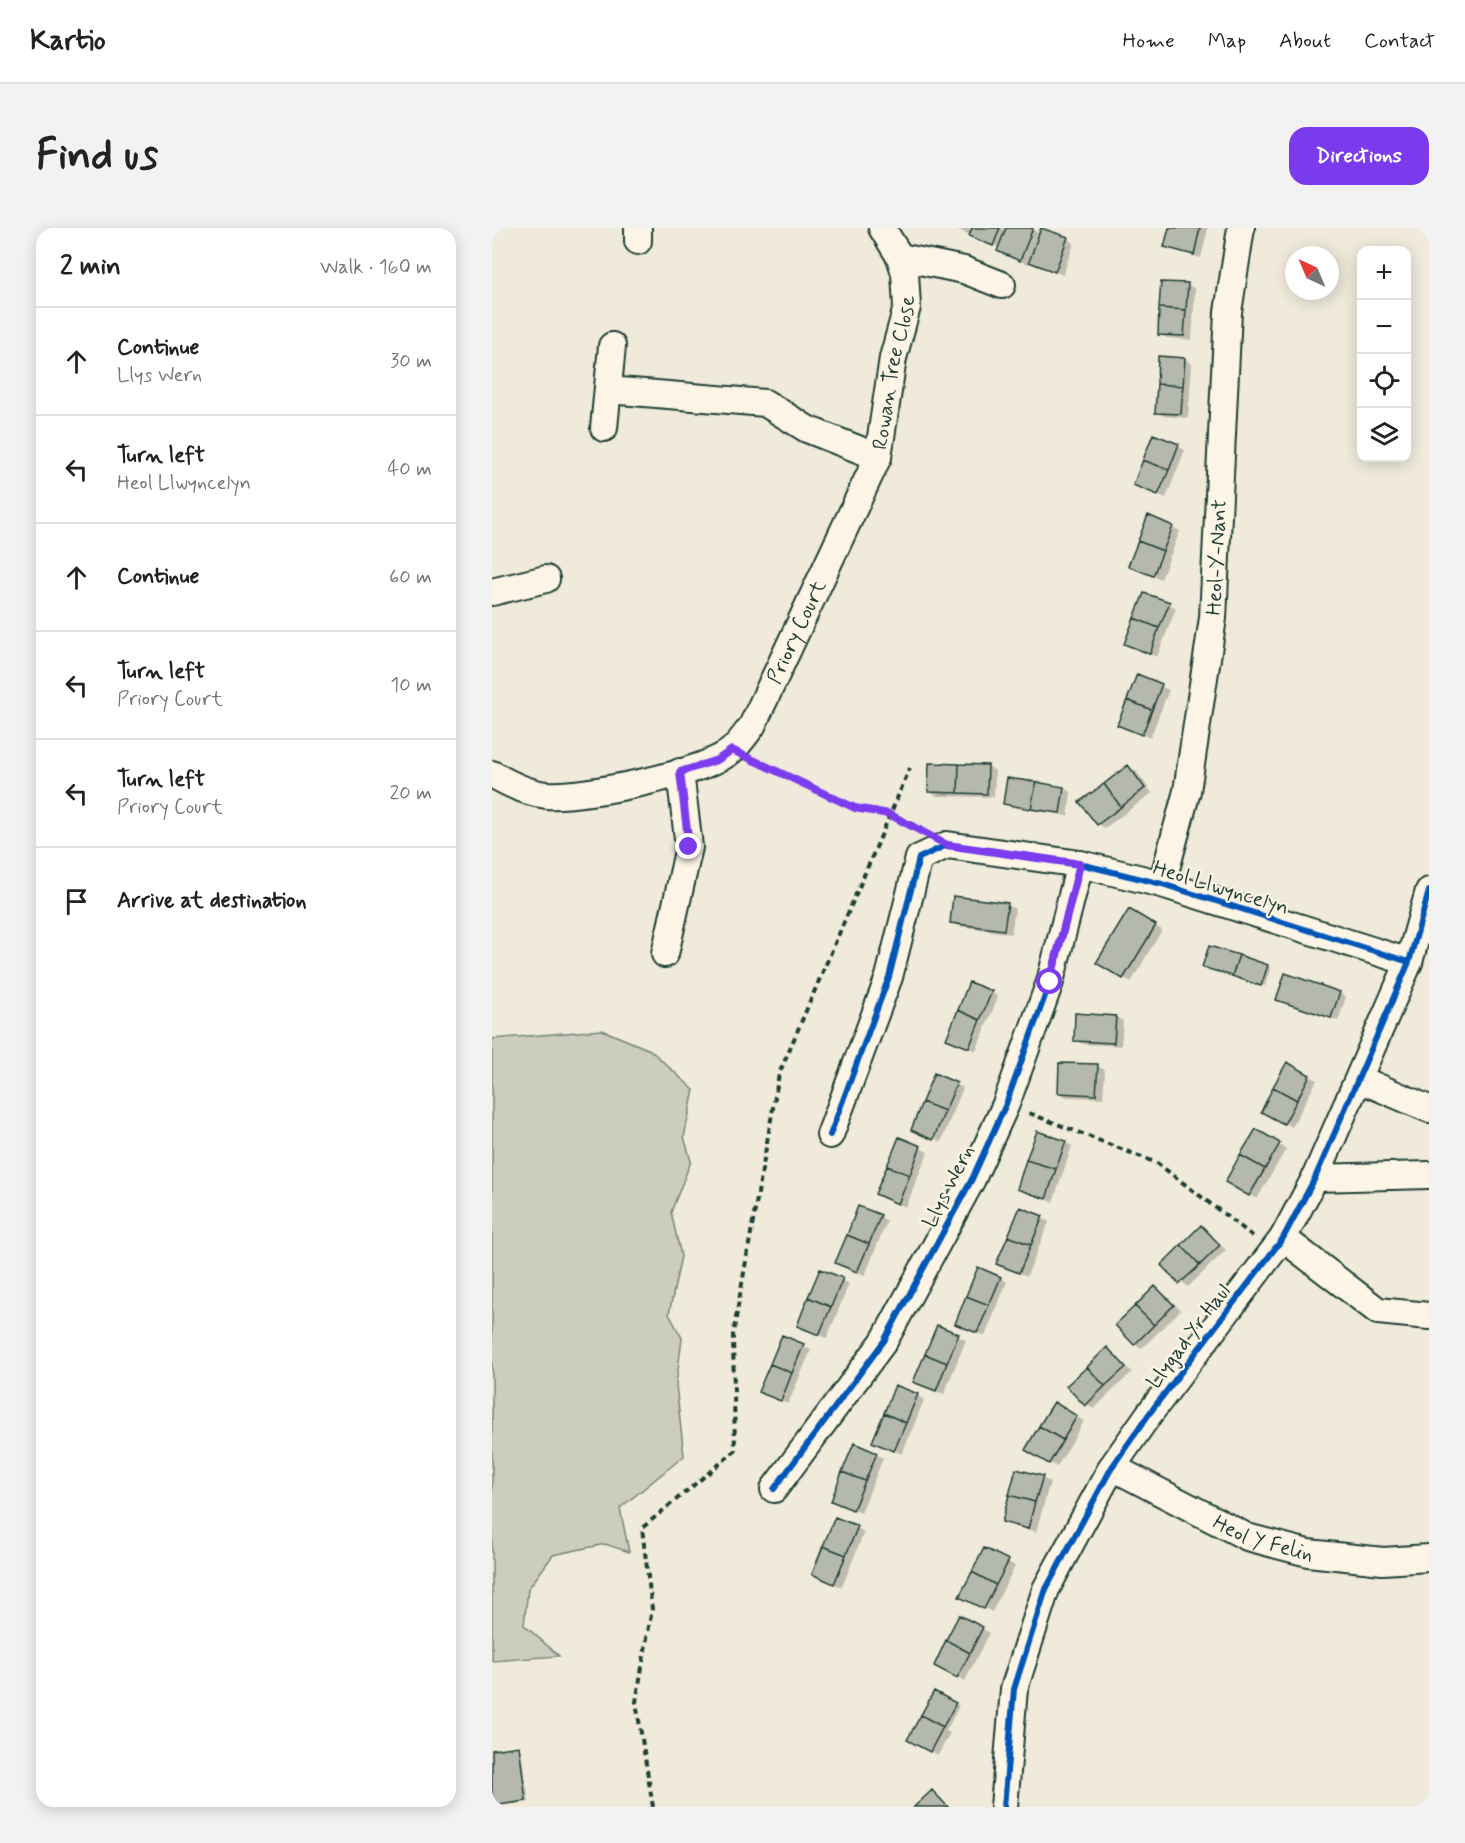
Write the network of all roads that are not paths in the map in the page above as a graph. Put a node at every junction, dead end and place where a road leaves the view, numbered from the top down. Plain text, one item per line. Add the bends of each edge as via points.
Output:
1 (882, 228) edge
2 (1241, 228) edge
3 (900, 257) junction
4 (1002, 285) dead end
5 (612, 346) dead end
6 (608, 390) junction
7 (604, 428) dead end
8 (878, 457) junction
9 (546, 579) dead end
10 (492, 592) edge
11 (680, 772) junction
12 (492, 774) edge
13 (1080, 864) junction
14 (1162, 884) junction
15 (1429, 891) edge
16 (665, 954) dead end
17 (1409, 962) junction
18 (1359, 1079) junction
19 (1429, 1109) edge
20 (830, 1135) dead end
21 (1429, 1175) edge
22 (1315, 1178) junction
23 (1278, 1245) junction
24 (1429, 1316) edge
25 (1112, 1467) junction
26 (774, 1489) dead end
27 (1429, 1558) edge
28 (1004, 1807) edge

1 - 3 street, Rowan Tree Close
2 - 14 street, Heol-Y-Nant via 1228,312 1213,618 1187,791
3 - 4 street via 964,270
3 - 8 street, Rowan Tree Close via 907,307 893,358
5 - 6 street
6 - 7 street
6 - 8 street, Rowan Tree Close via 765,403 807,429
8 - 11 street, Priory Court via 753,726 732,750 717,760
9 - 10 street
11 - 12 street, Priory Court via 567,795 526,790
11 - 16 street via 689,847
13 - 14 street, Heol Llwyncelyn
13 - 20 street, Heol Llwyncelyn via 947,845 919,858 889,977
13 - 26 street, Llys Wern via 1050,982 1006,1104 972,1179 884,1341
14 - 17 street, Heol Llwyncelyn
15 - 17 street, Llygad Yr Haul
17 - 18 street, Llygad Yr Haul
18 - 19 street
18 - 22 street, Llygad Yr Haul
21 - 22 street
22 - 23 street, Llygad Yr Haul
23 - 24 street via 1378,1311
23 - 25 street, Llygad Yr Haul
25 - 27 street, Heol Y Felin via 1247,1537 1308,1553 1383,1561
25 - 28 street, Llygad Yr Haul via 1046,1588 1014,1689

